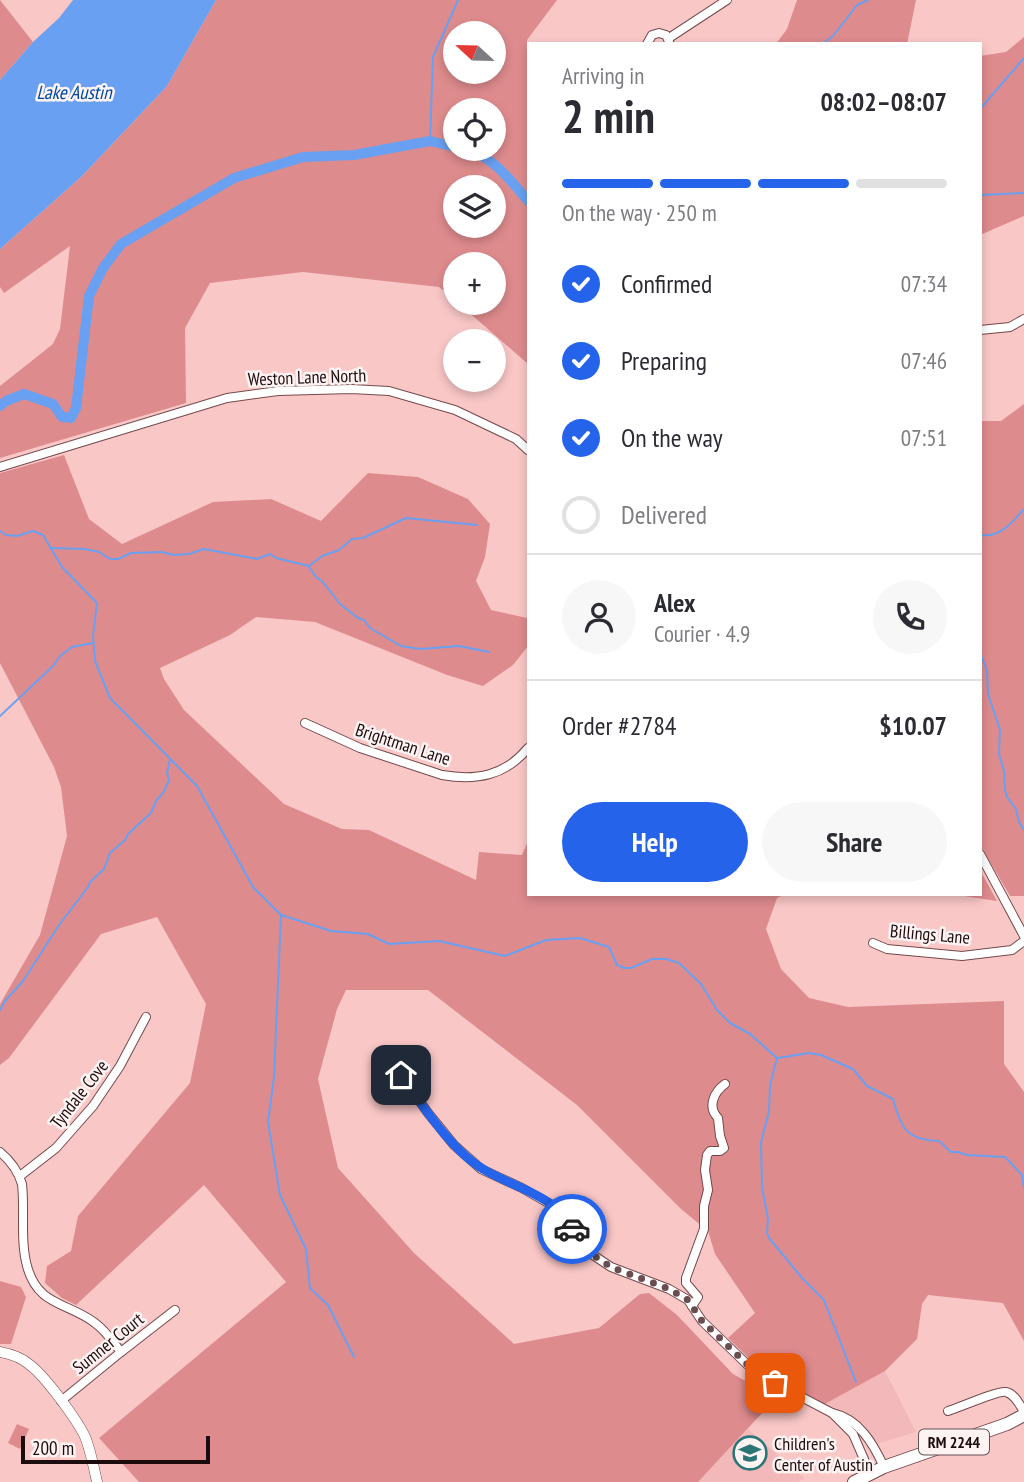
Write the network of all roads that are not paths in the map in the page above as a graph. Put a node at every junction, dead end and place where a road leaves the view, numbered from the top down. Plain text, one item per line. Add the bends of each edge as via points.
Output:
1 (727, 0) edge
2 (669, 41) edge
3 (648, 42) edge
4 (1024, 319) edge
5 (982, 330) edge
6 (527, 449) edge
7 (0, 467) edge
8 (305, 723) dead end
9 (527, 749) edge
10 (982, 858) edge
11 (1024, 936) edge
12 (1024, 941) edge
13 (873, 943) dead end
14 (146, 1017) dead end
15 (401, 1075) dead end
16 (725, 1084) dead end
17 (0, 1152) edge
18 (19, 1176) junction
19 (692, 1306) junction
20 (175, 1310) dead end
21 (0, 1352) edge
22 (121, 1352) junction
23 (61, 1401) junction
24 (948, 1411) dead end
25 (832, 1413) junction
26 (1024, 1414) edge
27 (884, 1467) junction
28 (870, 1473) junction
29 (97, 1482) edge
30 (854, 1482) edge

1 - 2 street
2 - 3 street via 656,33
4 - 5 street via 1010,327
6 - 7 street, Weston Lane North via 516,439 455,410 389,390 278,391 226,398
8 - 9 street, Brightman Lane via 360,748 454,777 500,770
10 - 11 street
12 - 13 street, Billings Lane via 1012,950 962,956 887,949
14 - 18 street, Tyndale Cove via 93,1107 56,1148
15 - 19 street via 454,1145 481,1169 550,1204 587,1251 611,1267 669,1289
16 - 19 street via 715,1093 712,1109 724,1148 706,1155 704,1229 686,1278 698,1297
17 - 18 street
18 - 22 street via 26,1263 34,1284 51,1301 94,1322
19 - 25 street via 756,1373
20 - 22 street, Sumner Court
21 - 23 street via 28,1363
22 - 23 street, Sumner Court
23 - 29 street via 85,1437
24 - 26 street via 1005,1391 1017,1400
25 - 27 street via 859,1427
25 - 28 street via 853,1433
26 - 27 main road, RM 2244
27 - 28 main road, RM 2244
28 - 30 main road, RM 2244

